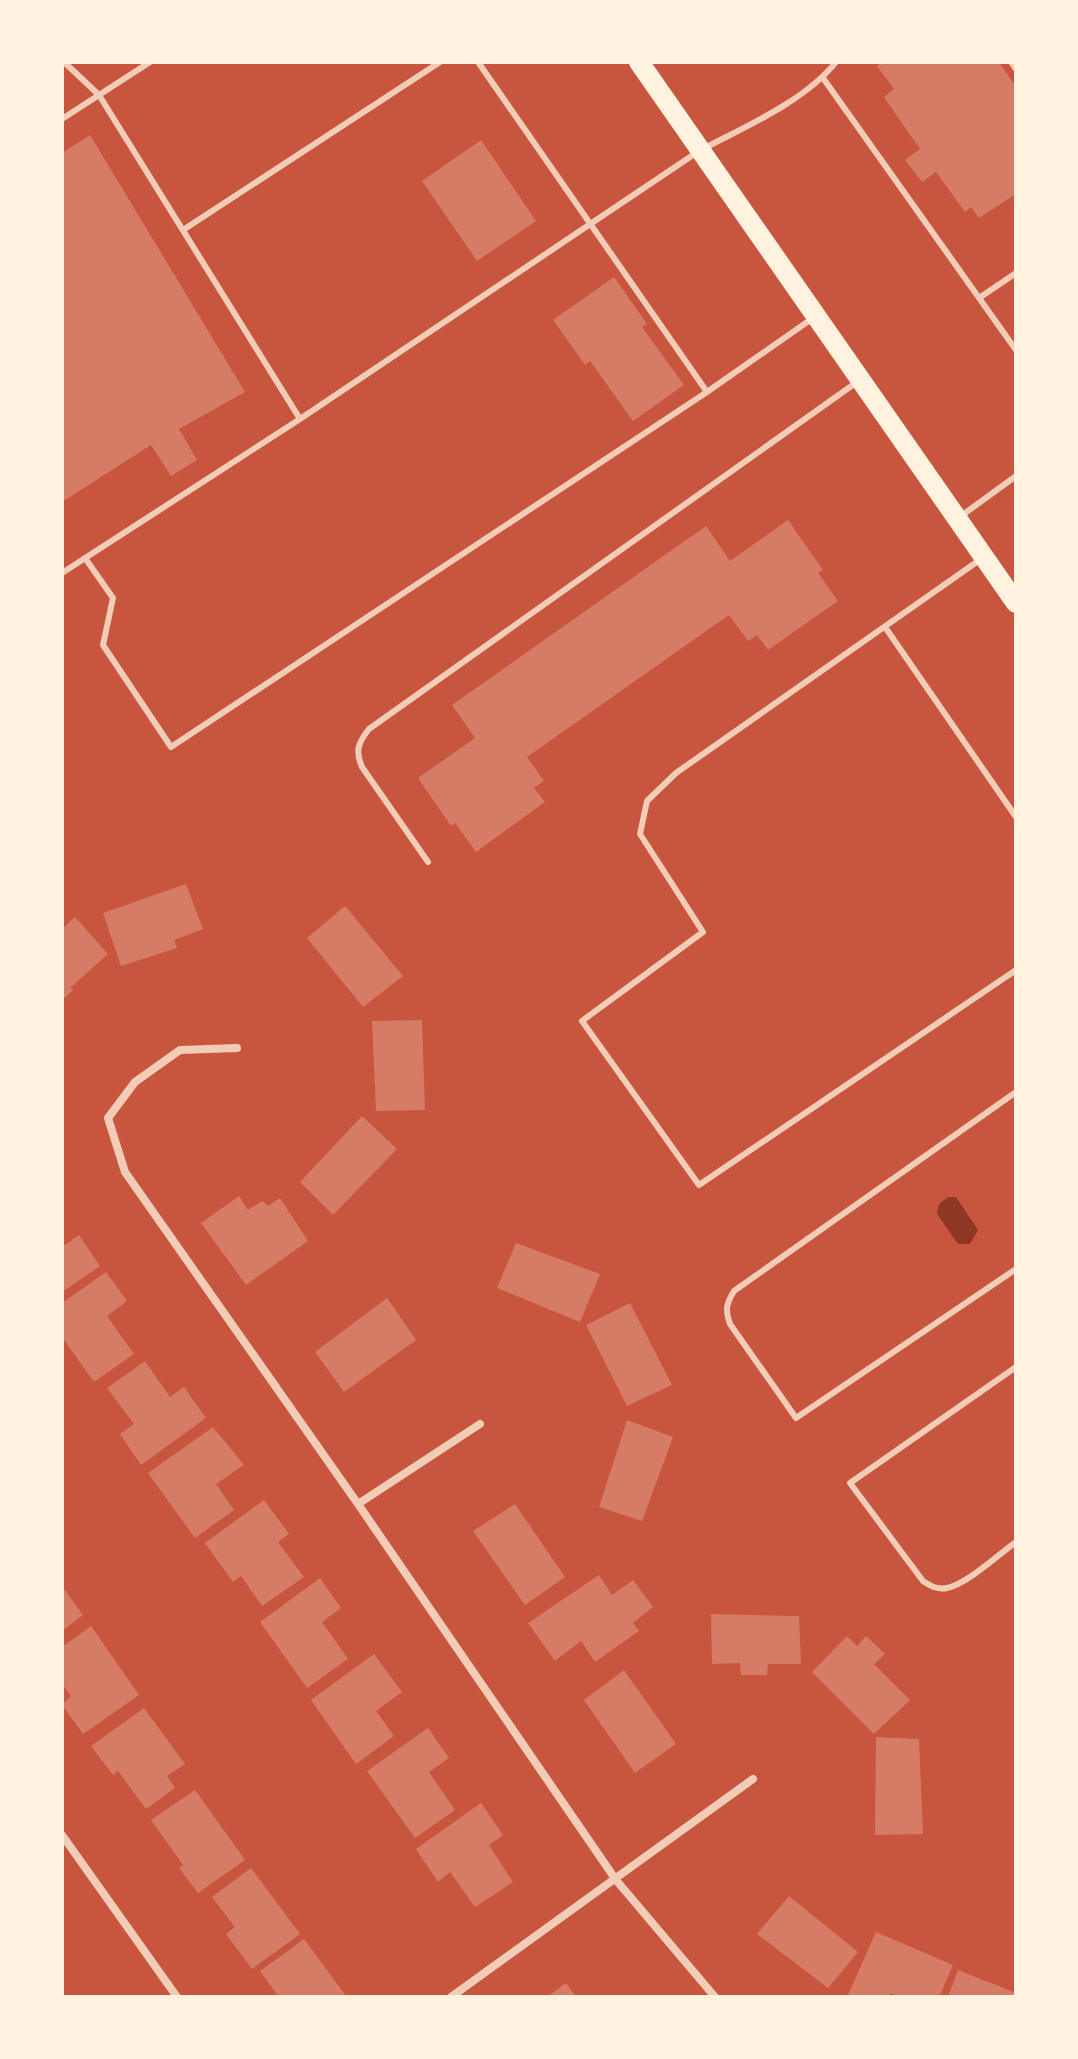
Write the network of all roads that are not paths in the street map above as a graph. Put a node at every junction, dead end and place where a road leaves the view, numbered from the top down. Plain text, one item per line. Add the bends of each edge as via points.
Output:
1 (64, 62) edge
2 (150, 62) edge
3 (440, 62) edge
4 (478, 62) edge
5 (639, 62) edge
6 (836, 62) edge
7 (1011, 62) edge
8 (1016, 69) edge
9 (823, 78) junction
10 (99, 95) junction
11 (62, 119) edge
12 (699, 151) junction
13 (590, 223) junction
14 (183, 230) junction
15 (1016, 273) edge
16 (979, 298) junction
17 (816, 316) junction
18 (1016, 350) edge
19 (860, 380) junction
20 (707, 392) junction
21 (300, 419) junction
22 (1016, 476) edge
23 (956, 520) junction
24 (984, 557) junction
25 (85, 558) junction
26 (62, 573) edge
27 (1016, 603) edge
28 (885, 627) junction
29 (1016, 817) edge
30 (428, 862) dead end
31 (1016, 970) edge
32 (237, 1048) dead end
33 (1016, 1092) edge
34 (1016, 1269) edge
35 (1016, 1367) edge
36 (480, 1424) dead end
37 (358, 1504) junction
38 (1016, 1542) edge
39 (753, 1779) dead end
40 (62, 1835) edge
41 (616, 1880) junction
42 (177, 1997) edge
43 (451, 1997) edge
44 (715, 1997) edge

1 - 10 lane
2 - 10 lane
3 - 14 lane
4 - 13 lane
5 - 12 main road
6 - 9 lane
7 - 8 lane
9 - 12 lane
9 - 16 lane
10 - 11 lane
10 - 14 lane
12 - 13 lane
12 - 17 main road
13 - 20 lane
13 - 21 lane
14 - 21 lane
15 - 16 lane
16 - 18 lane
17 - 19 main road
17 - 20 lane
19 - 23 main road
19 - 30 lane via 369,729 356,753 362,767
20 - 25 lane via 171,747 103,645 113,598
21 - 25 lane
22 - 23 lane
23 - 24 main road
24 - 27 main road
24 - 28 lane
25 - 26 lane
28 - 29 lane
28 - 31 lane via 676,773 647,801 640,834 703,932 582,1021 699,1185
32 - 37 street via 180,1050 135,1082 108,1118 125,1172
33 - 34 lane via 734,1291 726,1312 796,1418
35 - 38 lane via 850,1483 923,1581 936,1589 960,1583
36 - 37 street
37 - 41 street
39 - 41 street
40 - 42 street
41 - 43 street
41 - 44 street

